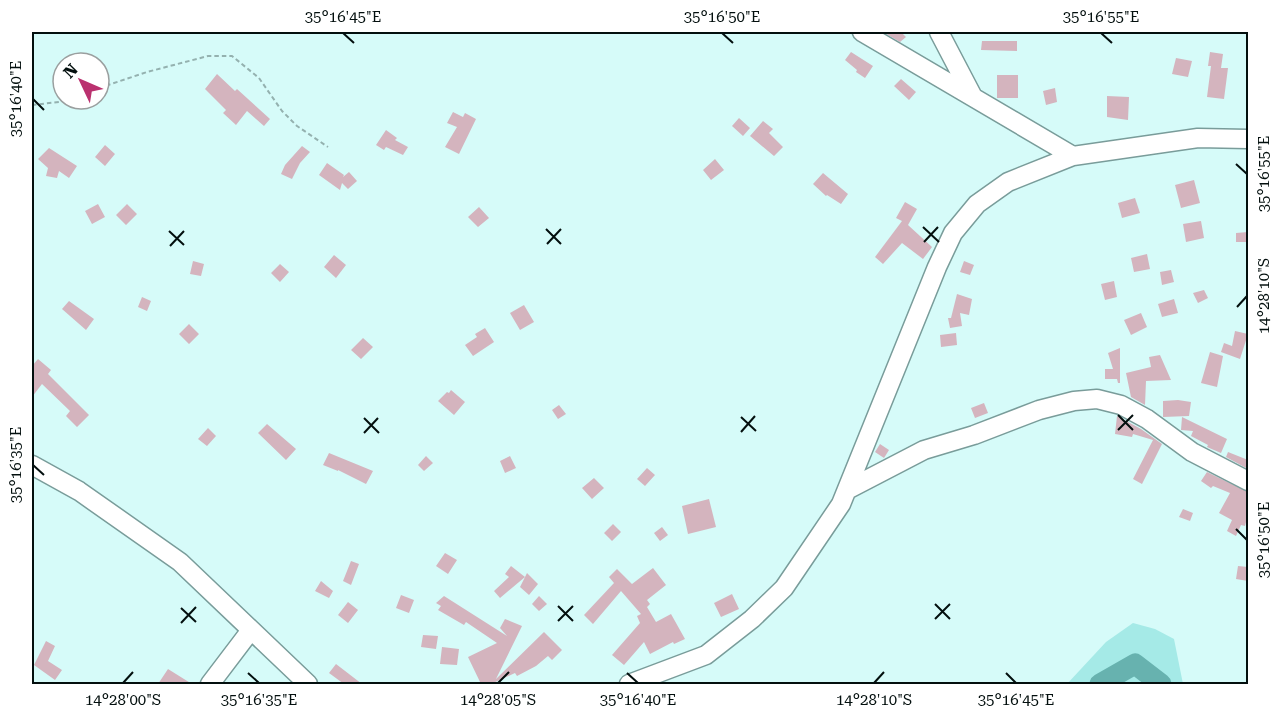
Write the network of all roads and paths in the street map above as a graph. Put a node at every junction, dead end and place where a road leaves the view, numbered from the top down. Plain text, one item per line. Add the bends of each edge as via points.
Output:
1 (862, 32) edge
2 (939, 32) edge
3 (111, 84) edge
4 (973, 97) junction
5 (51, 103) edge
6 (32, 105) edge
7 (1248, 139) edge
8 (328, 147) dead end
9 (1073, 156) junction
10 (32, 465) edge
11 (1248, 481) edge
12 (847, 490) junction
13 (251, 630) junction
14 (210, 684) edge
15 (308, 684) edge
16 (629, 684) edge

1 - 4 street
2 - 4 street
3 - 8 path via 208,56 232,56 259,78 297,126
4 - 9 street
5 - 6 path
7 - 9 street via 1198,138
9 - 12 street via 1008,182 977,204 953,233
10 - 13 street via 79,491 180,562
11 - 12 street via 1192,452 1147,419 1121,405 1097,399 1039,410 924,450
12 - 16 street via 784,588 752,619 706,655
13 - 14 street
13 - 15 street

